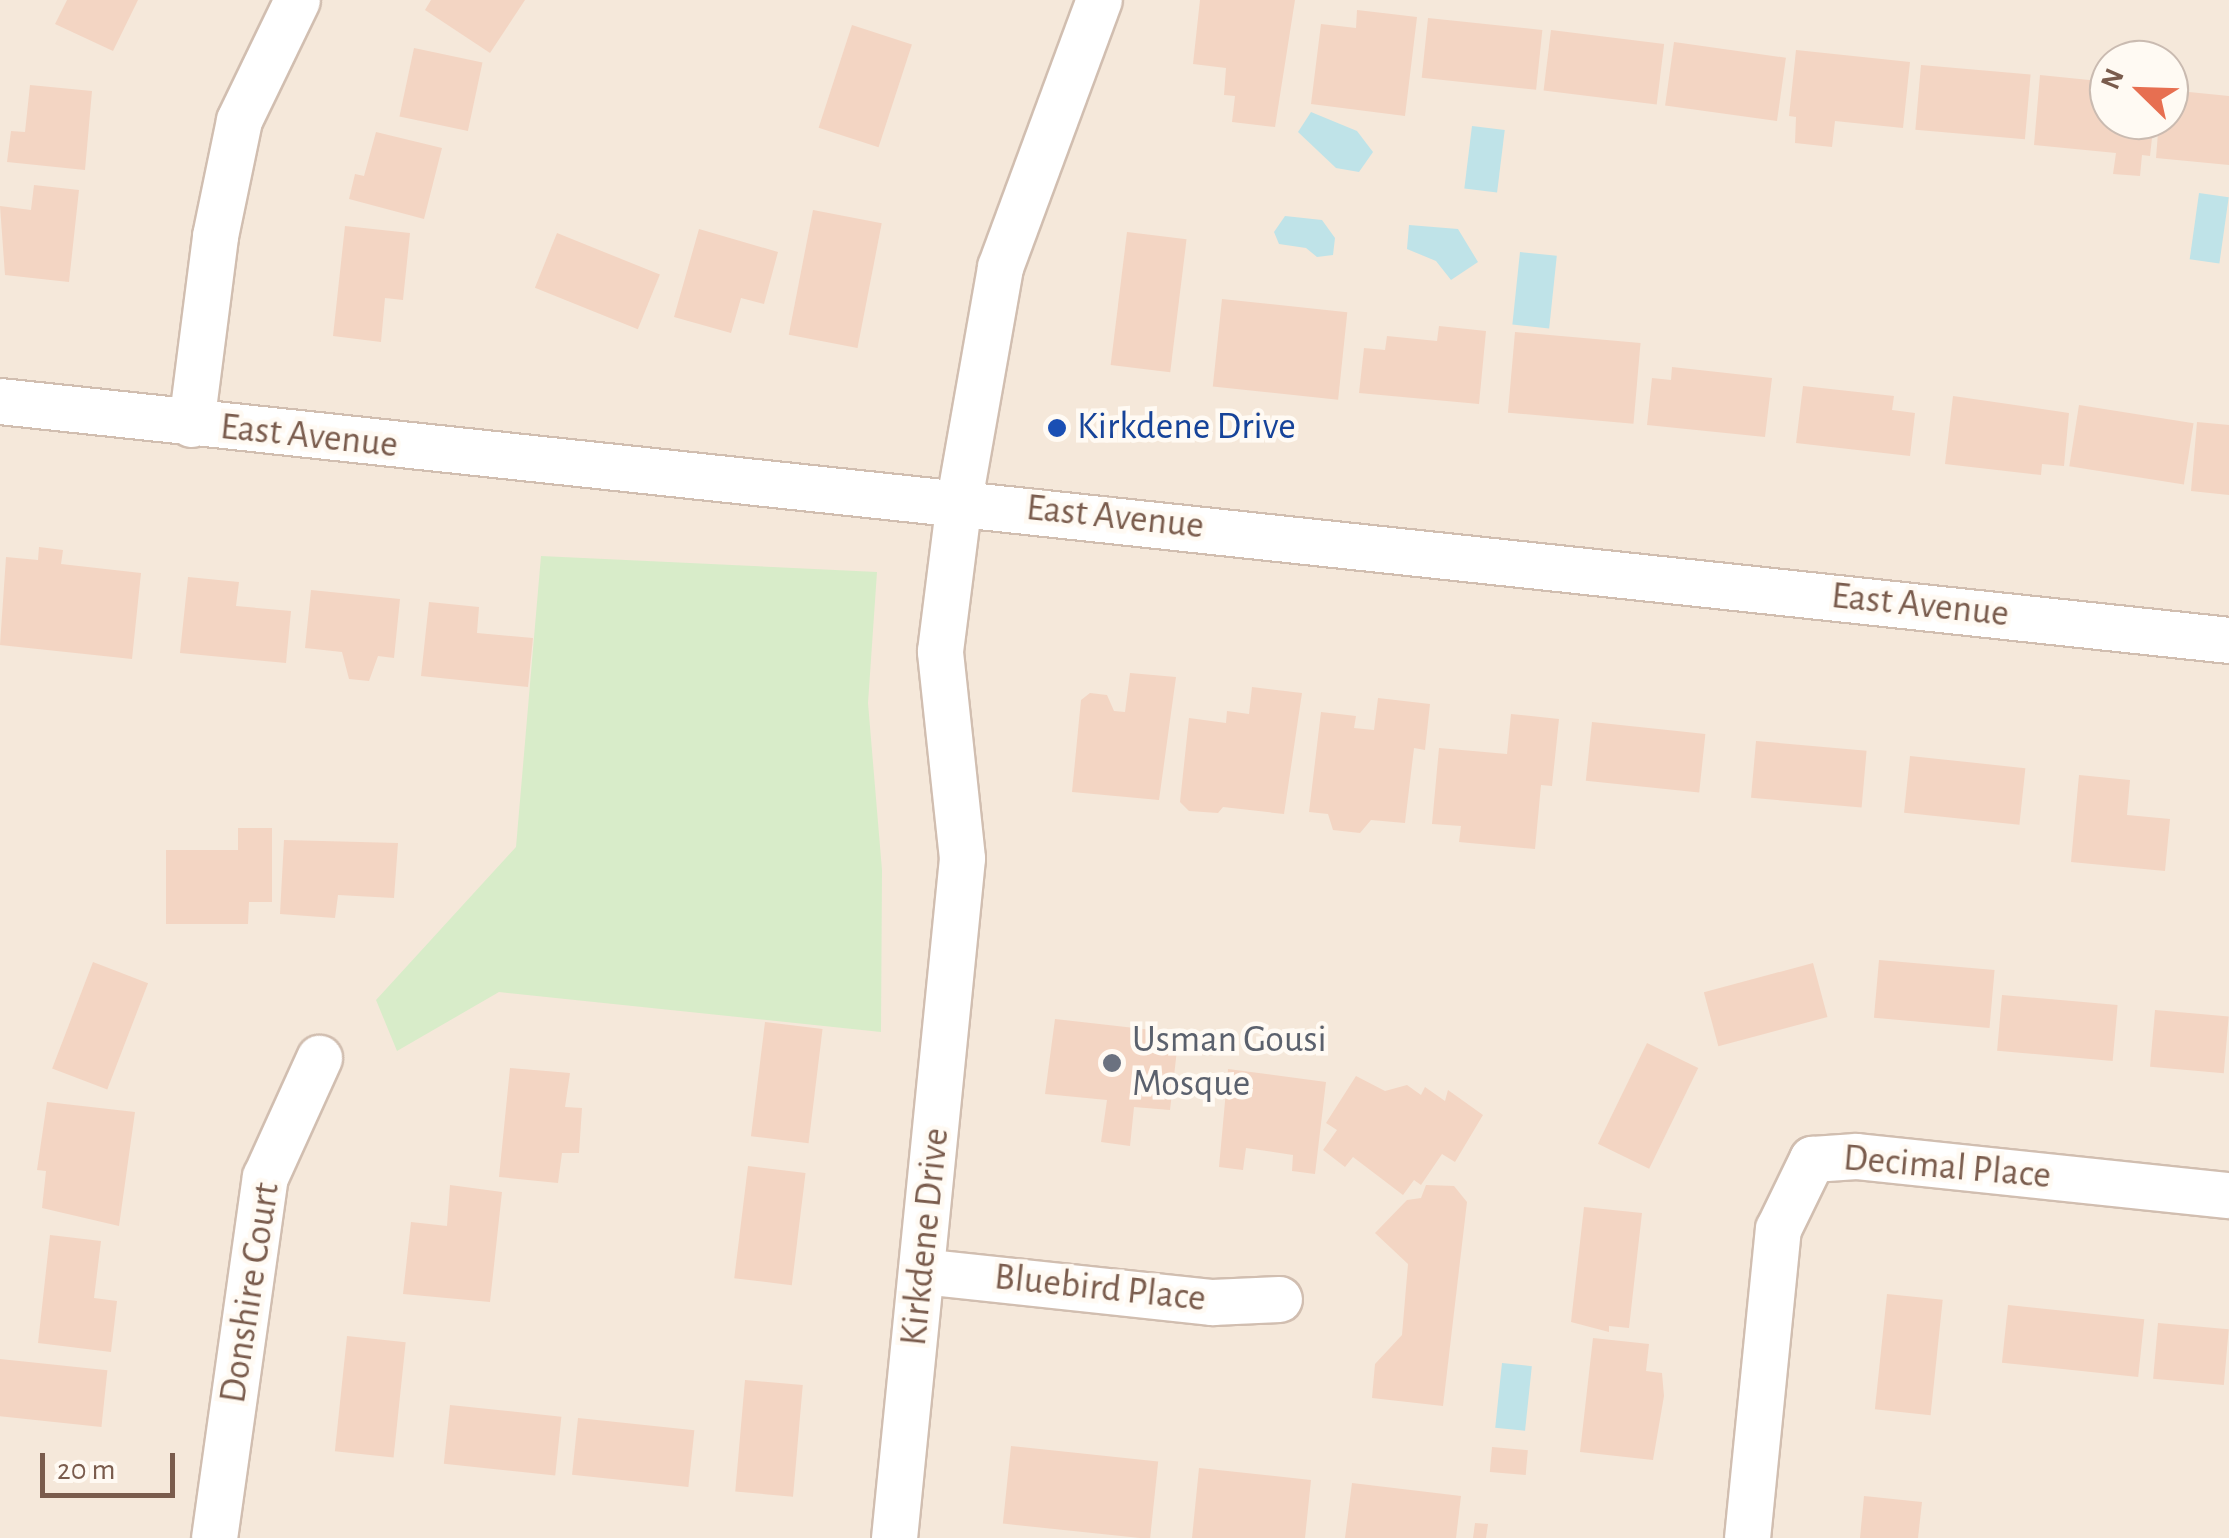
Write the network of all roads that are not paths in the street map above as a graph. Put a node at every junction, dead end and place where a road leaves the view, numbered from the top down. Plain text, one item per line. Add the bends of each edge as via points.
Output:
1 (297, 0) edge
2 (1099, 0) edge
3 (0, 402) edge
4 (191, 424) junction
5 (959, 500) junction
6 (2229, 640) edge
7 (319, 1058) dead end
8 (2229, 1195) edge
9 (922, 1271) junction
10 (1278, 1299) dead end
11 (214, 1538) edge
12 (894, 1538) edge
13 (1747, 1538) edge

1 - 4 street via 239,120 215,236
2 - 5 street, Kirkdene Drive via 1000,267
3 - 4 street, East Avenue
4 - 5 street, East Avenue
5 - 6 street, East Avenue
5 - 9 street, Kirkdene Drive via 940,651 962,858
7 - 11 street, Donshire Court via 265,1177
8 - 13 street, Decimal Place via 1856,1156 1812,1159 1778,1229
9 - 10 street, Bluebird Place via 1212,1302
9 - 12 street, Kirkdene Drive

